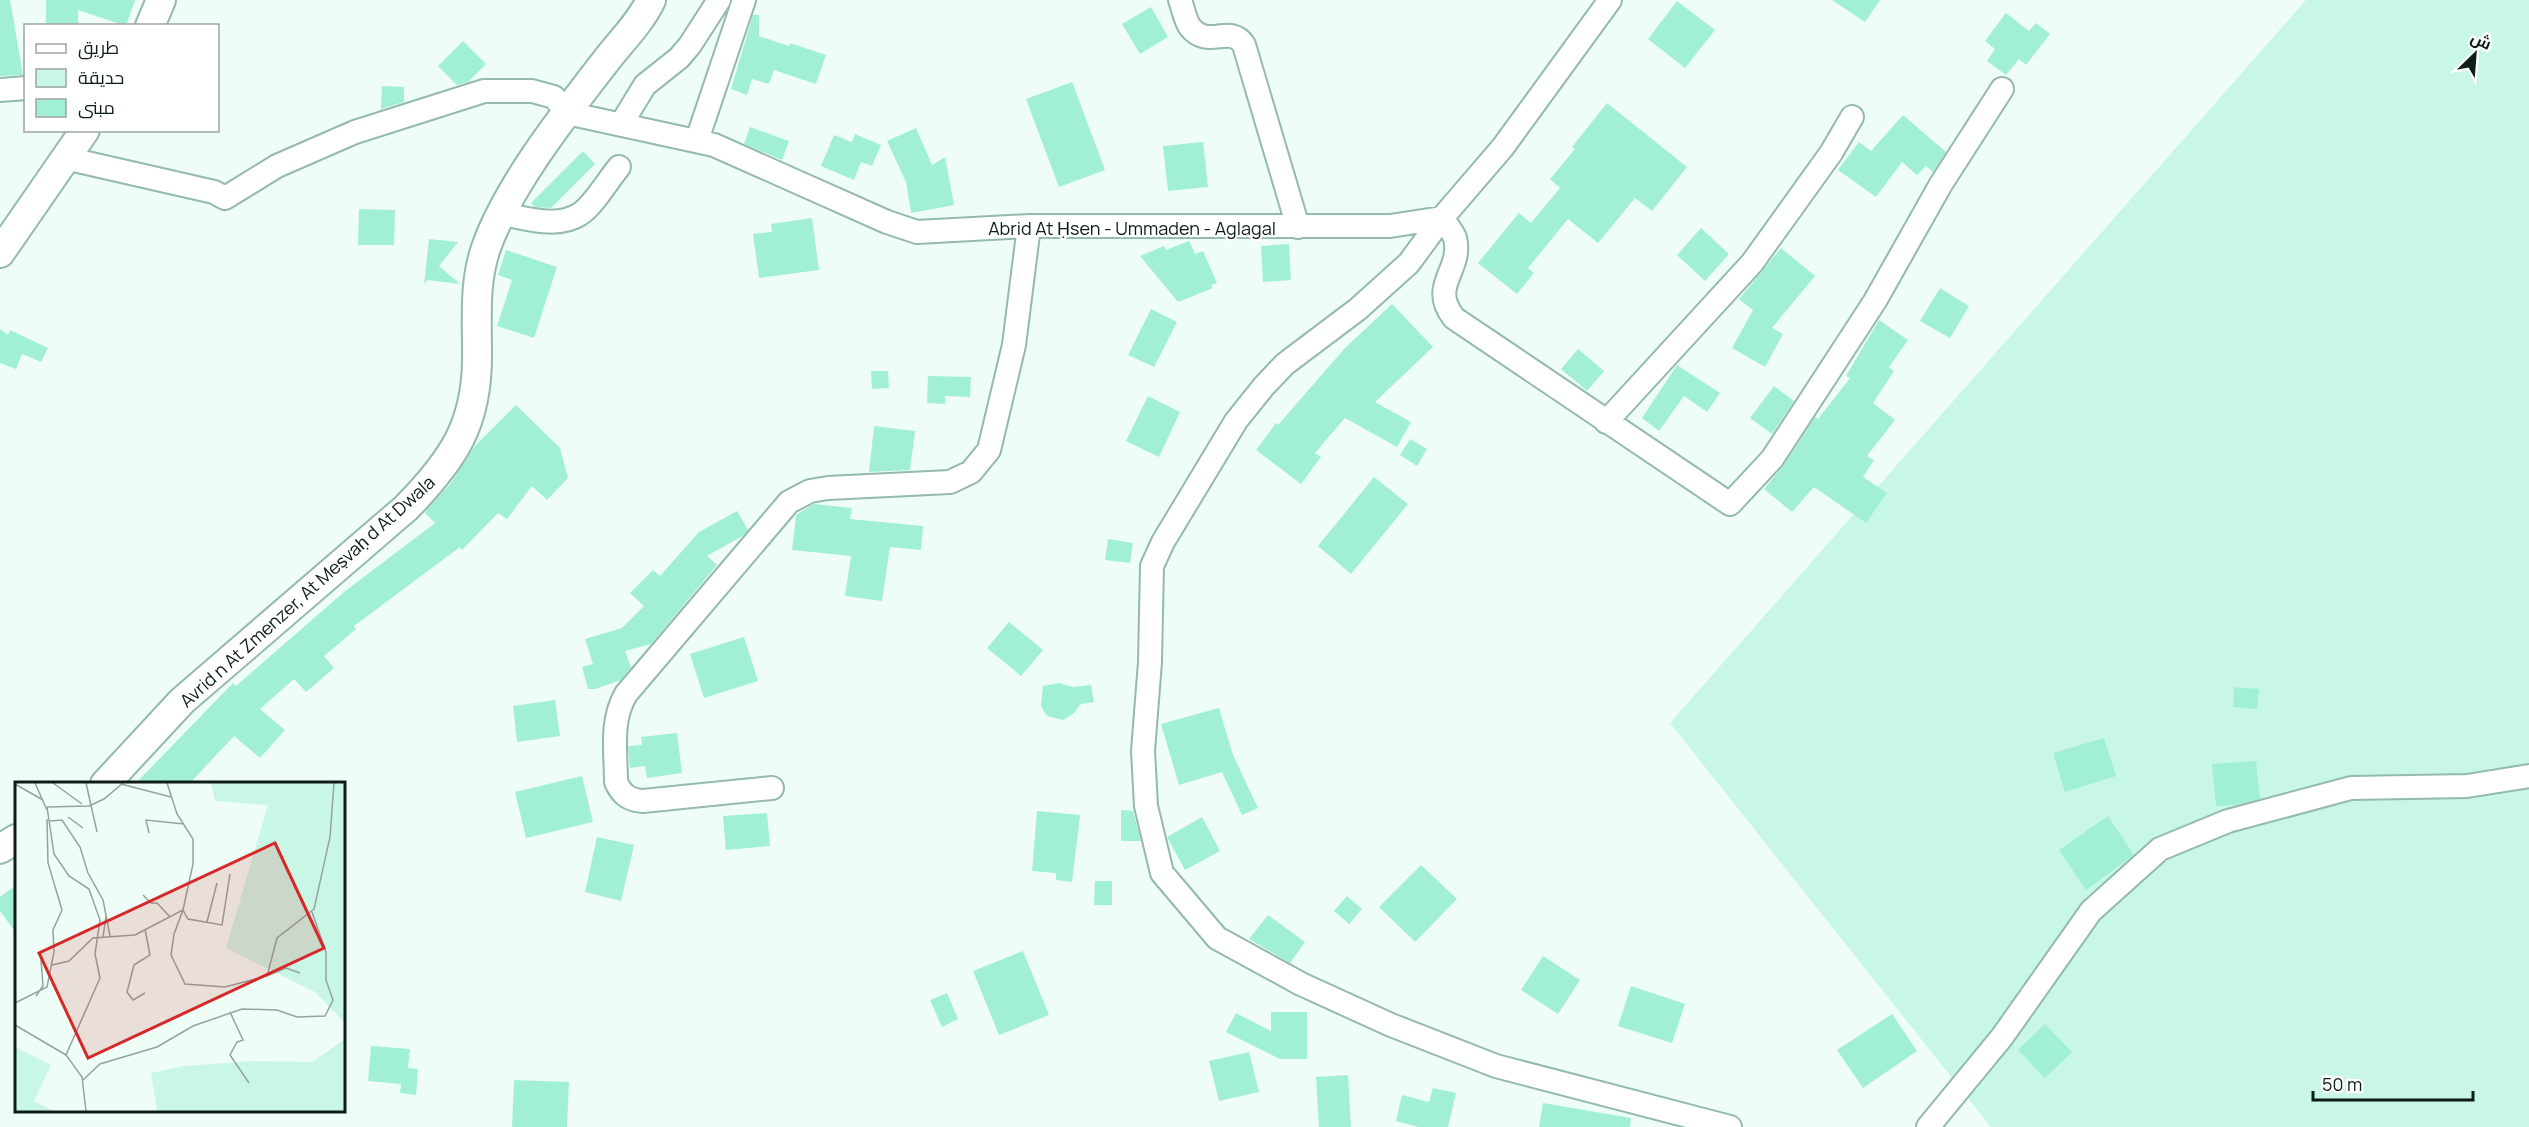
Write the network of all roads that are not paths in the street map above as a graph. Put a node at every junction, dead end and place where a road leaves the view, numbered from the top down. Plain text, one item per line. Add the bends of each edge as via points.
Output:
1 (161, 0) edge
2 (651, 0) edge
3 (719, 0) edge
4 (744, 0) edge
5 (1180, 0) edge
6 (1610, 0) edge
7 (151, 24) edge
8 (24, 88) edge
9 (2002, 89) dead end
10 (0, 90) edge
11 (567, 113) junction
12 (1852, 117) dead end
13 (625, 125) junction
14 (84, 132) edge
15 (697, 140) junction
16 (65, 158) junction
17 (618, 167) dead end
18 (502, 214) junction
19 (1442, 218) junction
20 (1029, 226) junction
21 (1298, 227) junction
22 (0, 253) edge
23 (1606, 422) junction
24 (2529, 776) edge
25 (106, 782) edge
26 (772, 788) dead end
27 (15, 840) edge
28 (0, 849) edge
29 (1730, 1127) edge
30 (1928, 1127) edge

1 - 7 main road
2 - 11 main road, Avrid n At Zmenzer, At Meṣvaḥ d At Dwala via 644,16
3 - 13 street via 679,58 645,85 626,116
4 - 15 street
5 - 21 street via 1188,25 1197,33 1208,38 1230,35 1244,45
6 - 19 street via 1503,147
8 - 10 street
9 - 23 street via 1941,184 1875,301 1784,441 1730,504
11 - 13 street, Abrid At Ḥsen - Ummaden - Aglagal
11 - 16 street via 554,97 532,91 484,91 355,132 277,166 225,198 214,192
11 - 18 main road, Avrid n At Zmenzer, At Meṣvaḥ d At Dwala
12 - 23 street via 1831,153 1752,263
13 - 15 street, Abrid At Ḥsen - Ummaden - Aglagal
14 - 16 main road
15 - 20 street, Abrid At Ḥsen - Ummaden - Aglagal via 917,232
16 - 22 main road
17 - 18 street via 582,213 571,218 550,222
18 - 25 main road, Avrid n At Zmenzer, At Meṣvaḥ d At Dwala via 487,244 479,277 474,402 466,426 437,477 182,701
19 - 21 street, Abrid At Ḥsen - Ummaden - Aglagal via 1390,226
19 - 23 street via 1455,237 1456,257 1443,295 1454,318
19 - 29 street via 1409,263 1358,309 1285,364 1264,386 1236,421 1152,566 1143,751 1146,806 1162,873 1217,938 1301,984 1391,1025 1496,1066
20 - 21 street, Abrid At Ḥsen - Ummaden - Aglagal
20 - 26 street via 1011,357 988,450 971,472 950,482 828,488 810,491 789,502 618,707 616,782 631,800
24 - 30 street via 2467,786 2352,788 2228,821 2160,849 2091,911 2002,1037
27 - 28 main road

